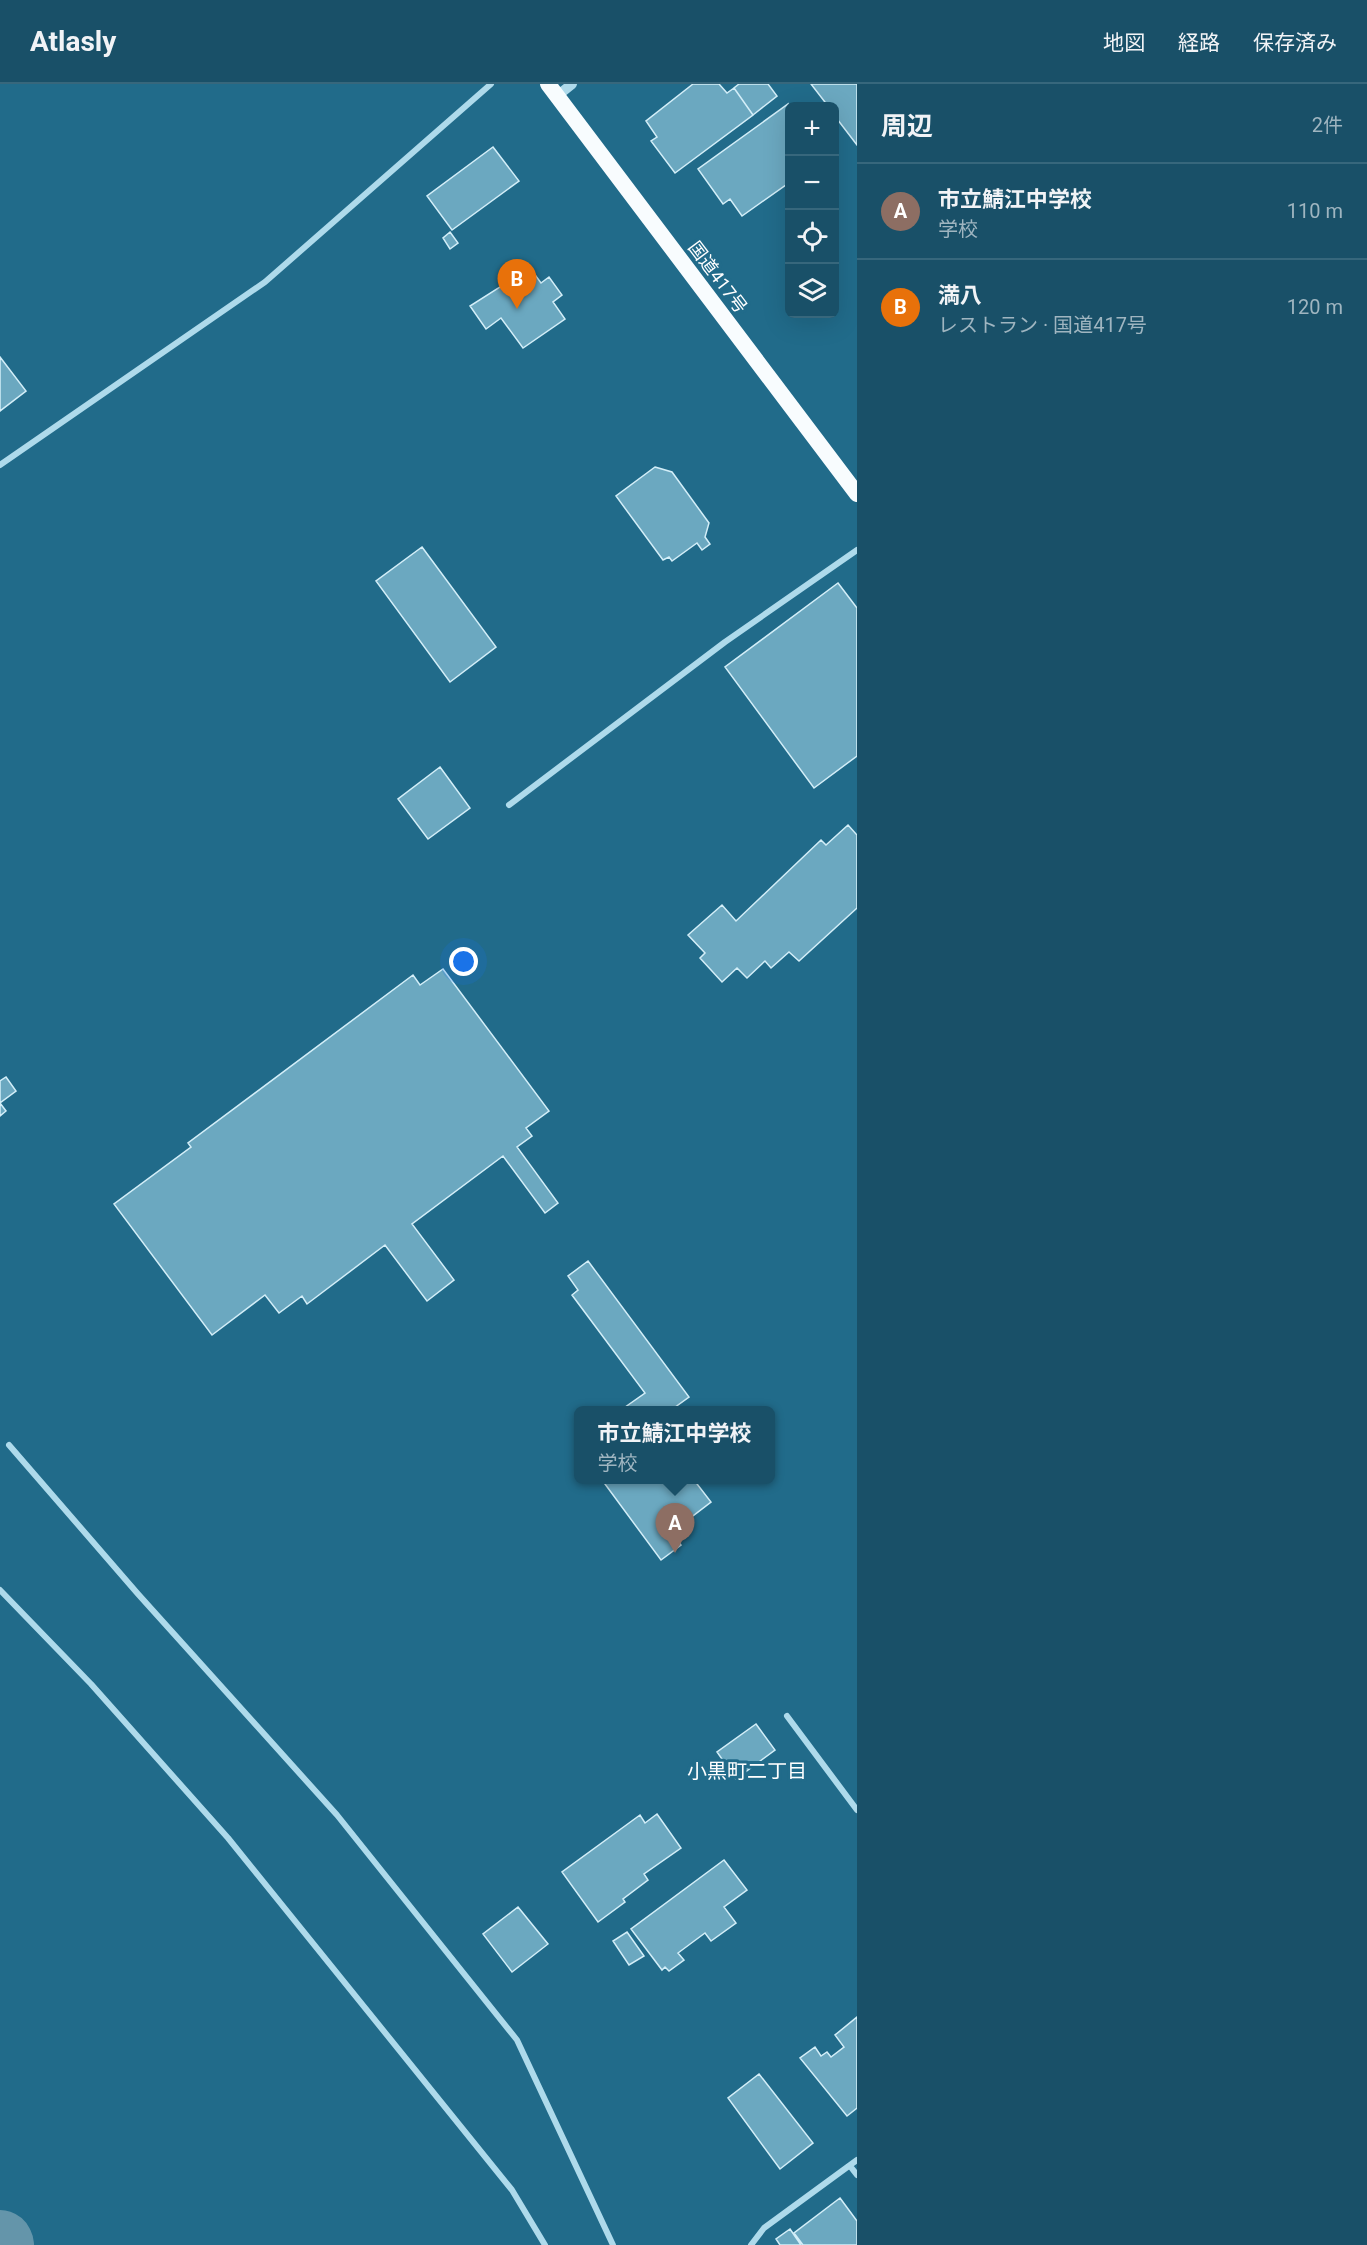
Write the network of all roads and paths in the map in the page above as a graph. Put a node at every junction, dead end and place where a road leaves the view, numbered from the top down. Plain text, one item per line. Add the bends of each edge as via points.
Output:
1 (491, 84) edge
2 (572, 84) edge
3 (552, 90) edge
4 (0, 465) edge
5 (857, 494) edge
6 (857, 550) edge
7 (509, 805) dead end
8 (9, 1445) dead end
9 (0, 1590) edge
10 (787, 1716) dead end
11 (857, 1810) edge
12 (857, 2160) edge
13 (850, 2166) junction
14 (857, 2175) edge
15 (545, 2245) edge
16 (613, 2245) edge
17 (752, 2245) edge

1 - 4 street via 265,282
2 - 3 street
3 - 5 highway, 国道417号
6 - 7 street via 725,642
8 - 16 street via 337,1815 517,2040
9 - 15 street via 91,1684 228,1838 512,2190
10 - 11 street
12 - 13 street
13 - 14 street
13 - 17 street via 764,2228

